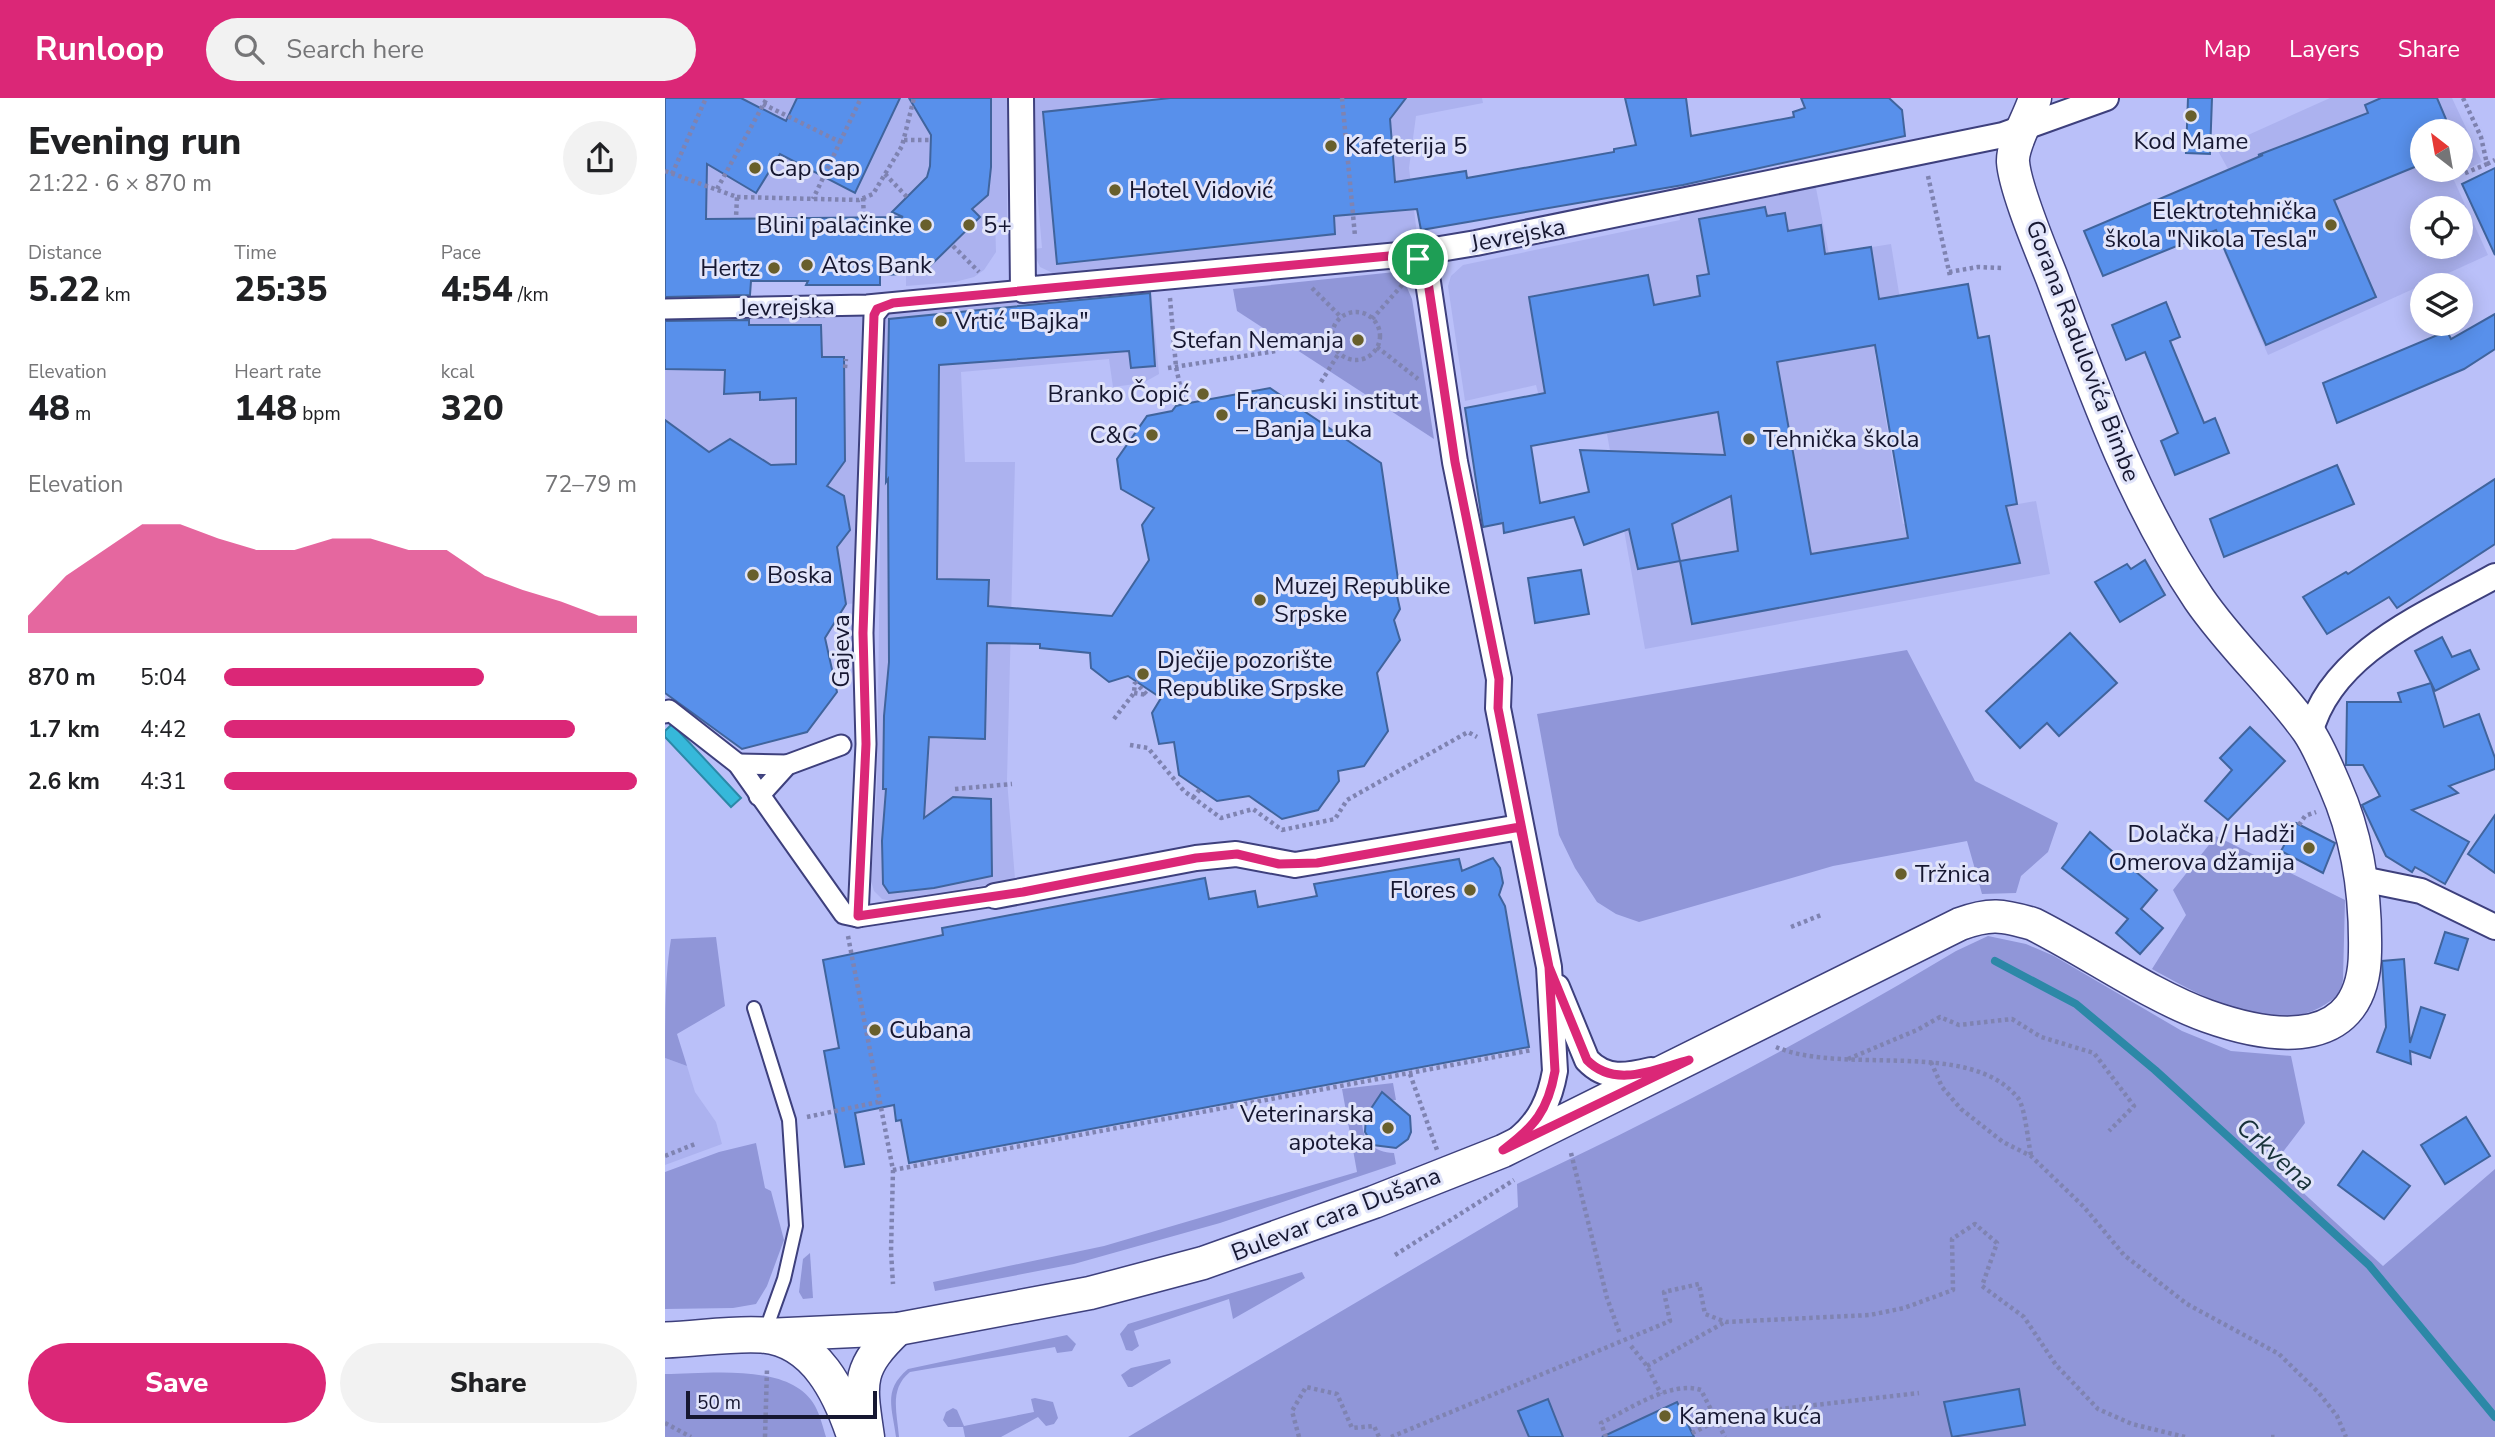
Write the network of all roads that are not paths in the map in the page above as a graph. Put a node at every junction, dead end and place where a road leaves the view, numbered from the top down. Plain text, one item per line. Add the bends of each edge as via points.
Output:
1 (1021, 98) edge
2 (2035, 98) edge
3 (2106, 98) edge
4 (2025, 128) junction
5 (1410, 254) junction
6 (1023, 290) junction
7 (882, 305) junction
8 (665, 309) edge
9 (2495, 576) edge
10 (665, 713) edge
11 (2310, 734) junction
12 (841, 745) dead end
13 (738, 764) junction
14 (787, 765) junction
15 (759, 796) junction
16 (1520, 827) junction
17 (2362, 879) junction
18 (995, 896) joint
19 (851, 915) junction
20 (1960, 924) joint
21 (2495, 927) edge
22 (1549, 967) junction
23 (754, 1007) dead end
24 (1689, 1060) junction
25 (1503, 1150) junction
26 (898, 1329) junction
27 (665, 1340) edge
28 (765, 1352) junction
29 (855, 1437) edge
30 (868, 1437) edge

1 - 6 street
2 - 4 street, Gorana Radulovića Bimbe
3 - 4 street, Jevrejska
4 - 5 street, Jevrejska via 1691,201
4 - 11 street, Gorana Radulovića Bimbe via 2015,148 2014,167 2118,451 2200,600
5 - 6 street, Jevrejska
5 - 16 street via 1418,259 1428,282 1455,462 1499,679 1498,708
6 - 7 street, Jevrejska
7 - 8 street, Jevrejska
7 - 19 street, Gajeva via 874,315 863,633 866,744
9 - 11 street via 2358,661 2332,687
10 - 13 street via 669,710
11 - 17 street, Gorana Radulovića Bimbe via 2346,817
12 - 14 street
13 - 14 street
13 - 15 street
14 - 15 street
15 - 19 street
16 - 18 street via 1317,863 1279,864 1237,854 1196,858
16 - 22 street
17 - 20 street, Gorana Radulovića Bimbe via 2365,972 2361,990 2353,1006 2330,1024 2299,1032 2281,1034 2207,1016 2033,924 1987,915
17 - 21 street via 2421,891
18 - 19 street
20 - 24 street, Bulevar cara Dušana
22 - 24 street via 1587,1060 1595,1069 1618,1076
22 - 25 street via 1552,1086 1533,1127
23 - 28 lane via 789,1120 796,1226
24 - 25 street, Bulevar cara Dušana
25 - 26 street, Bulevar cara Dušana via 1178,1272
26 - 28 street, Bulevar cara Dušana
26 - 30 street via 865,1368
27 - 28 main road, Bulevar cara Dušana
28 - 29 main road via 787,1342 819,1364

